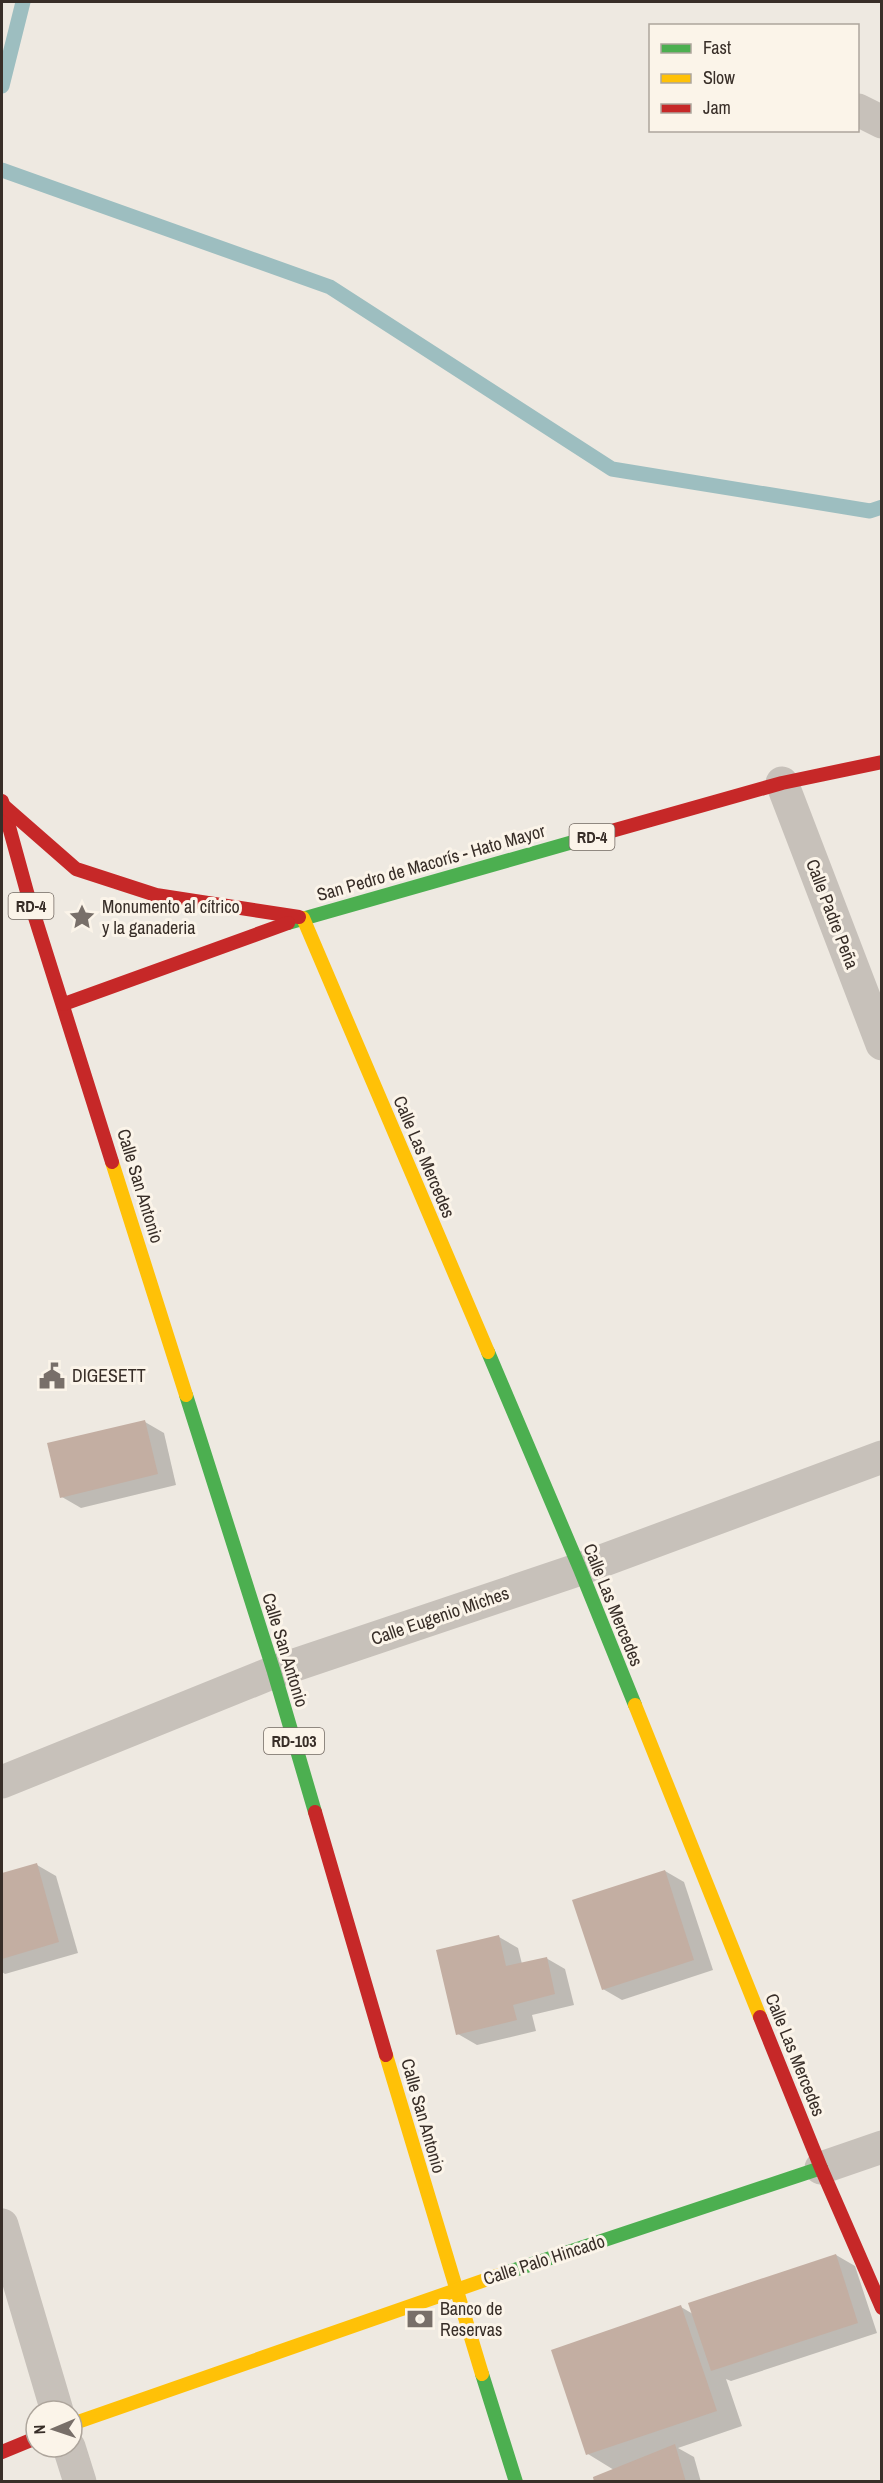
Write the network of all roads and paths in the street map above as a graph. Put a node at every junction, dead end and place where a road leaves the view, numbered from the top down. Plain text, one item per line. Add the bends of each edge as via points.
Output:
1 (859, 110) edge
2 (882, 122) edge
3 (882, 762) edge
4 (782, 783) junction
5 (2, 804) edge
6 (303, 918) junction
7 (64, 1004) junction
8 (882, 1044) edge
9 (882, 1457) edge
10 (579, 1569) junction
11 (274, 1672) junction
12 (2, 1782) edge
13 (882, 2147) edge
14 (820, 2168) junction
15 (2, 2225) edge
16 (455, 2290) junction
17 (882, 2308) edge
18 (53, 2399) edge
19 (84, 2420) edge
20 (24, 2443) edge
21 (2, 2452) edge
22 (73, 2459) edge
23 (80, 2481) edge
24 (516, 2481) edge

1 - 2 street
3 - 4 main road, San Pedro de Macorís - Hato Mayor / RD-4
4 - 6 main road, San Pedro de Macorís - Hato Mayor / RD-4
4 - 8 street, Calle Padre Peña
5 - 6 main road, San Pedro de Macorís - Hato Mayor / RD-4 via 76,868 156,895
5 - 7 main road, RD-4
6 - 7 main road, San Pedro de Macorís - Hato Mayor / RD-4
6 - 10 main road, Calle Las Mercedes
7 - 11 main road, Calle San Antonio / RD-103
9 - 10 street, Calle Eugenio Miches
10 - 11 street, Calle Eugenio Miches
10 - 14 main road, Calle Las Mercedes
11 - 12 street, Calle Eugenio Miches
11 - 16 main road, Calle San Antonio / RD-103
13 - 14 street, Calle Palo Hincado
14 - 16 main road, Calle Palo Hincado
14 - 17 main road, Calle Las Mercedes
15 - 18 street
16 - 19 main road, Calle Palo Hincado
16 - 24 main road, Calle San Antonio / RD-103
20 - 21 main road
22 - 23 street

